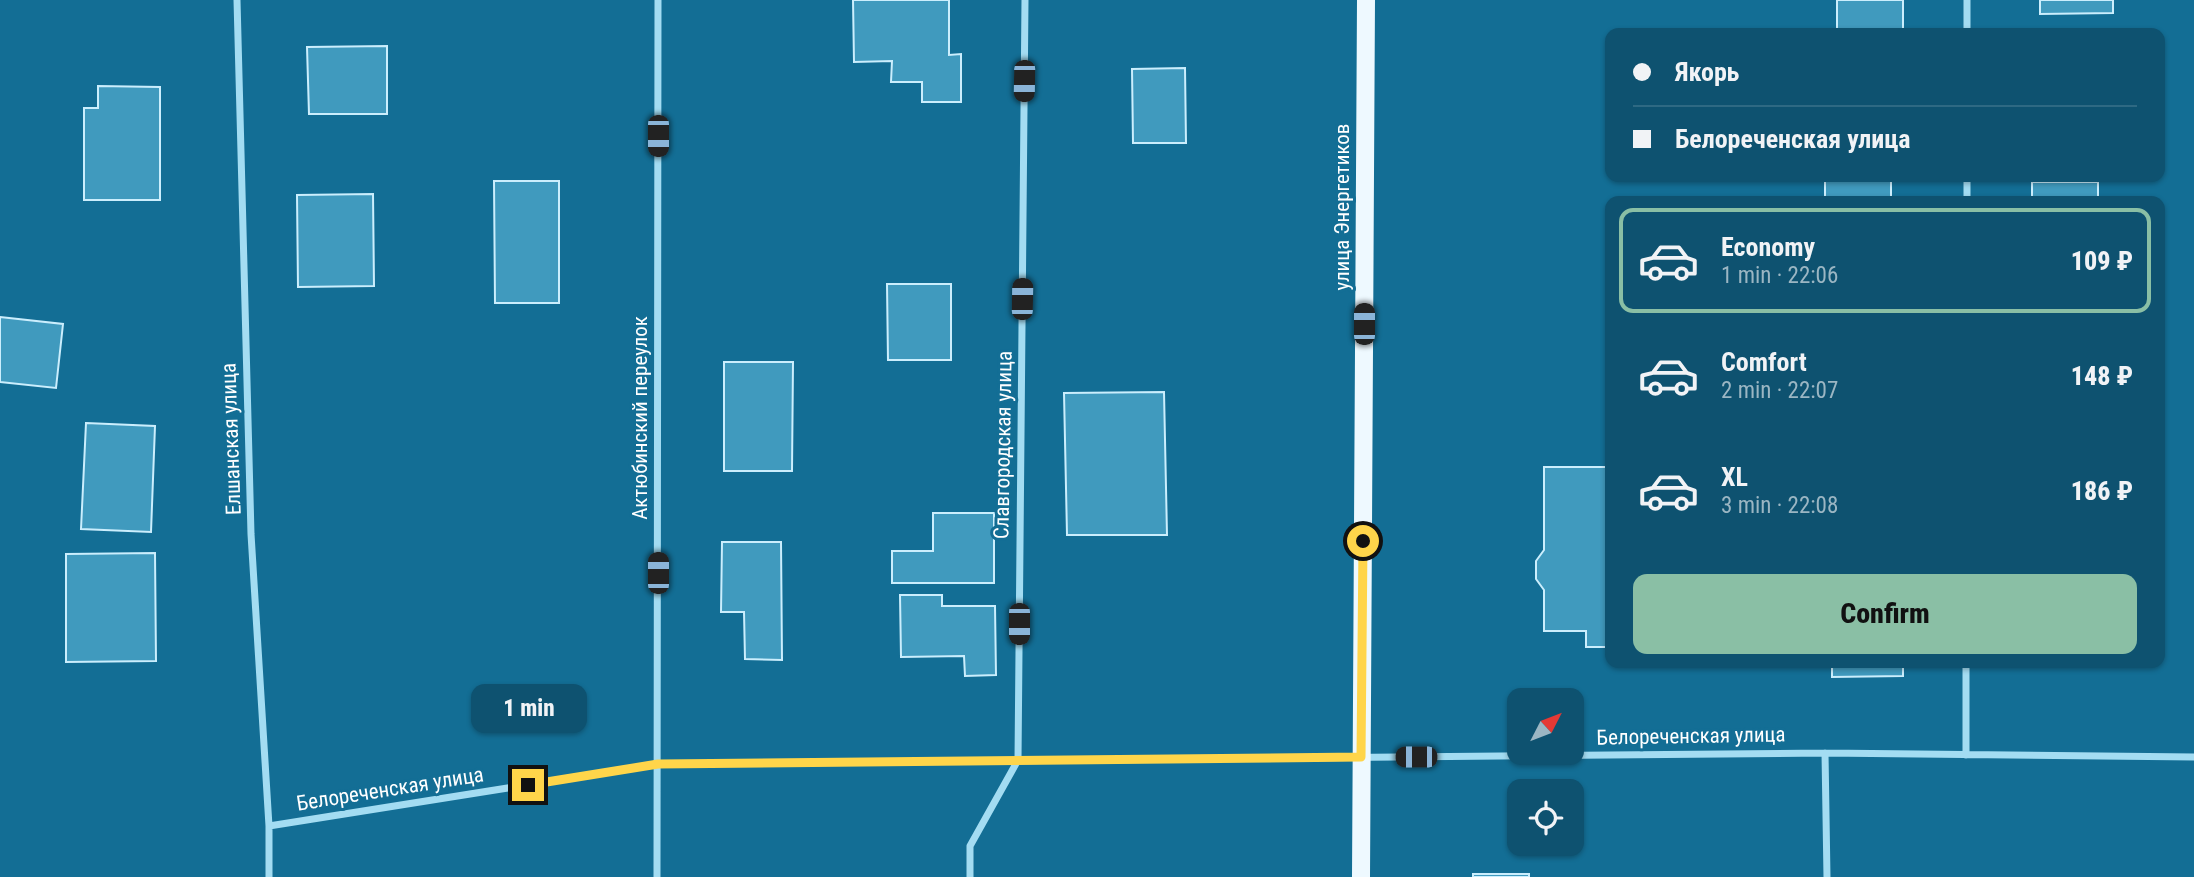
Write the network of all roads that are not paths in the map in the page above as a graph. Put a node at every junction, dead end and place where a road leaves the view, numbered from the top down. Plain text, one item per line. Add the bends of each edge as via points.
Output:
1 (237, 0) edge
2 (658, 0) edge
3 (1025, 0) edge
4 (1366, 0) edge
5 (1967, 0) edge
6 (1967, 28) edge
7 (1966, 668) edge
8 (1825, 753) junction
9 (1966, 755) junction
10 (1361, 757) junction
11 (2194, 757) edge
12 (1018, 760) junction
13 (658, 764) junction
14 (269, 826) junction
15 (269, 877) edge
16 (657, 877) edge
17 (970, 877) edge
18 (1361, 877) edge
19 (1827, 877) edge

1 - 14 street, Елшанская улица via 251,534
2 - 13 street, Актюбинский переулок
3 - 12 street, Славгородская улица
4 - 10 main road, улица Энергетиков
5 - 6 street
7 - 9 street
8 - 9 street, Белореченская улица
8 - 10 street, Белореченская улица
8 - 19 street
9 - 11 street, Белореченская улица
10 - 12 street, Белореченская улица
10 - 18 main road, улица Энергетиков
12 - 13 street, Белореченская улица
12 - 17 street, Славгородская улица via 970,846
13 - 14 street, Белореченская улица
13 - 16 street, Актюбинский переулок
14 - 15 street, Елшанская улица

